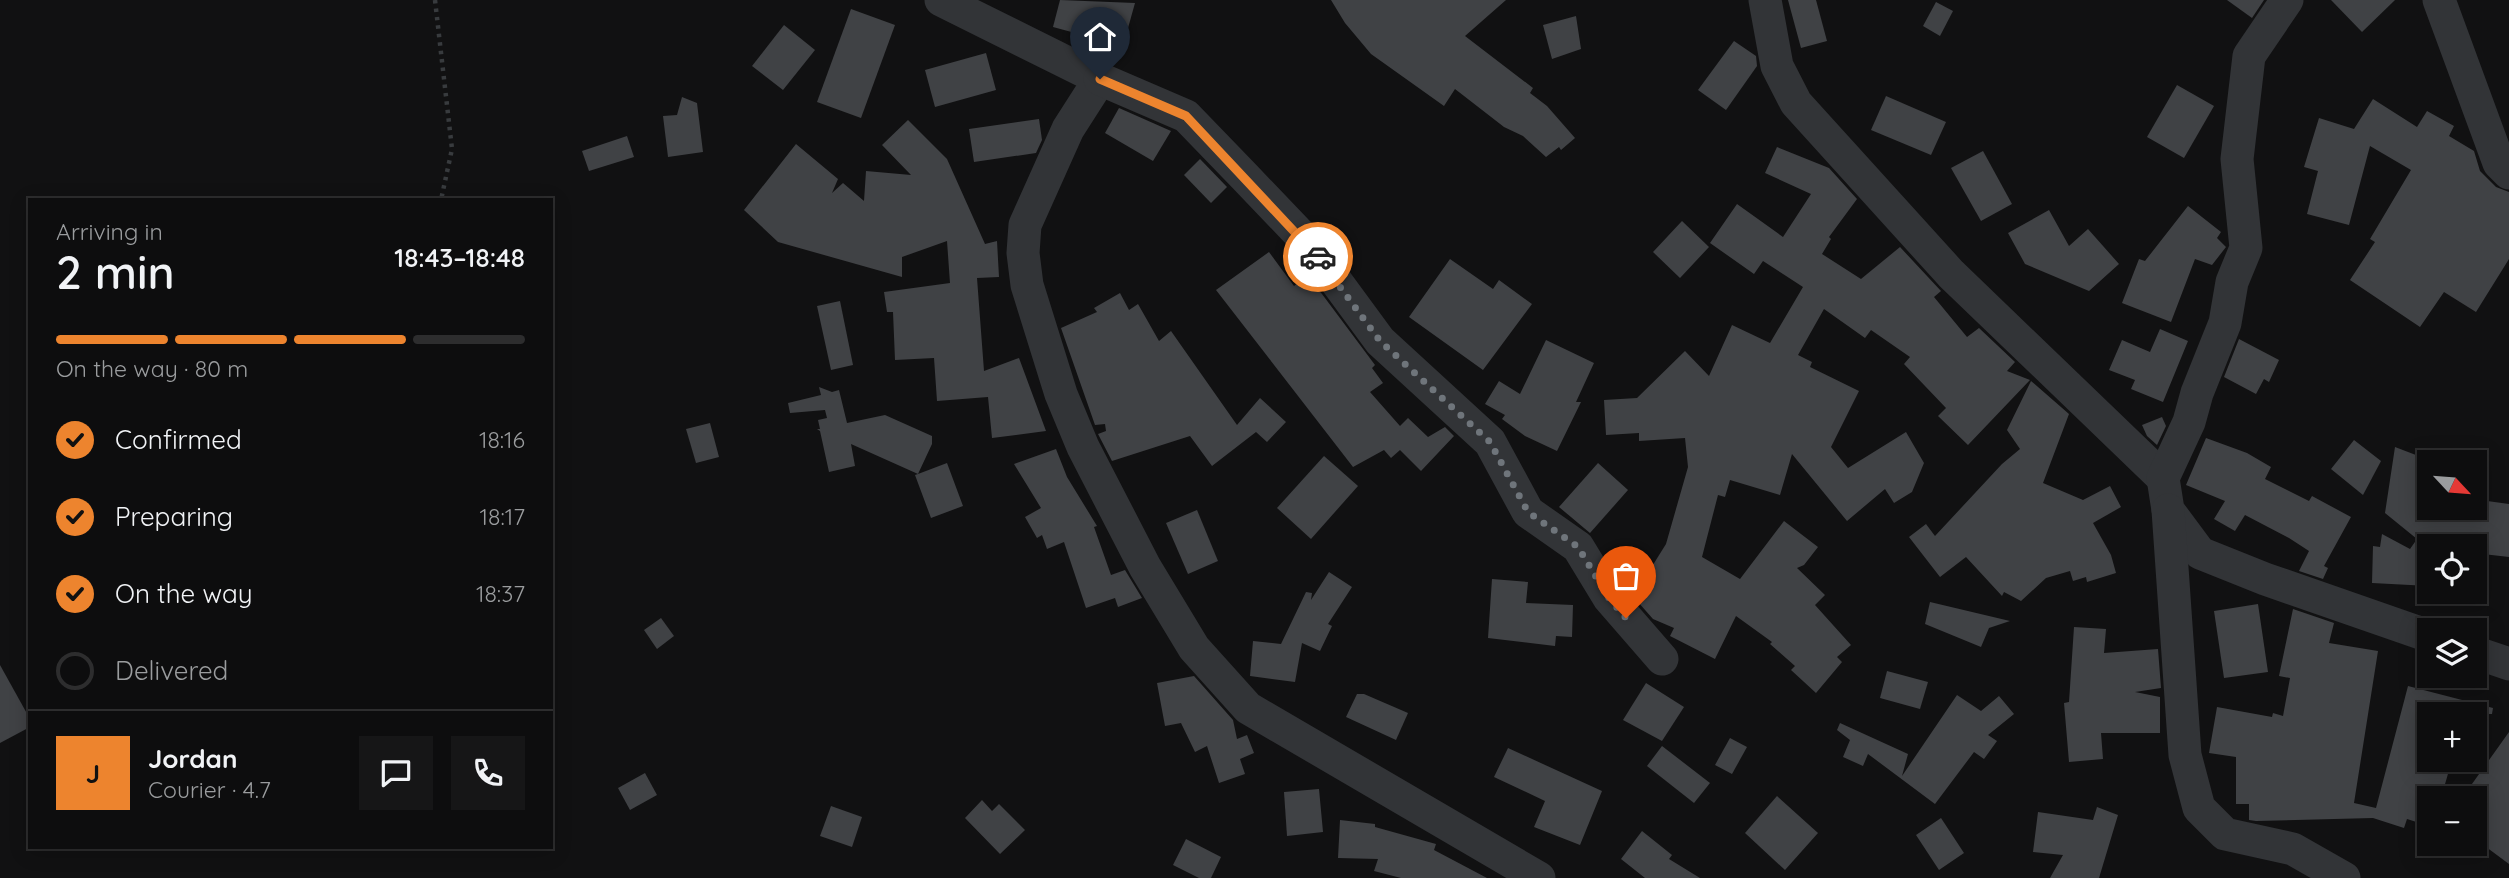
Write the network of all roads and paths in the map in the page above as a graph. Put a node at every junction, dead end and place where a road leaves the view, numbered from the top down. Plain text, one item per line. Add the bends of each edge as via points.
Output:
1 (435, 0) edge
2 (941, 0) edge
3 (1765, 0) edge
4 (2287, 0) edge
5 (2439, 0) edge
6 (1100, 79) junction
7 (2509, 173) edge
8 (441, 198) edge
9 (2166, 494) junction
10 (2417, 632) edge
11 (2487, 656) edge
12 (1662, 659) dead end
13 (2509, 664) edge
14 (1539, 878) edge
15 (2344, 878) edge

1 - 8 path via 452,149
2 - 6 street
3 - 9 street via 1777,66 1796,103 1951,274
4 - 9 street via 2249,56 2237,159 2246,248
5 - 7 street via 2499,163
6 - 12 street via 1186,116 1308,243 1380,341 1490,442 1528,512 1578,547 1609,598
6 - 14 street via 1068,130 1025,225 1023,253 1027,285 1062,394 1083,447 1145,567 1194,648 1248,708
9 - 10 street via 2200,553
9 - 15 street via 2185,755 2199,808 2225,834 2293,849
11 - 13 street

